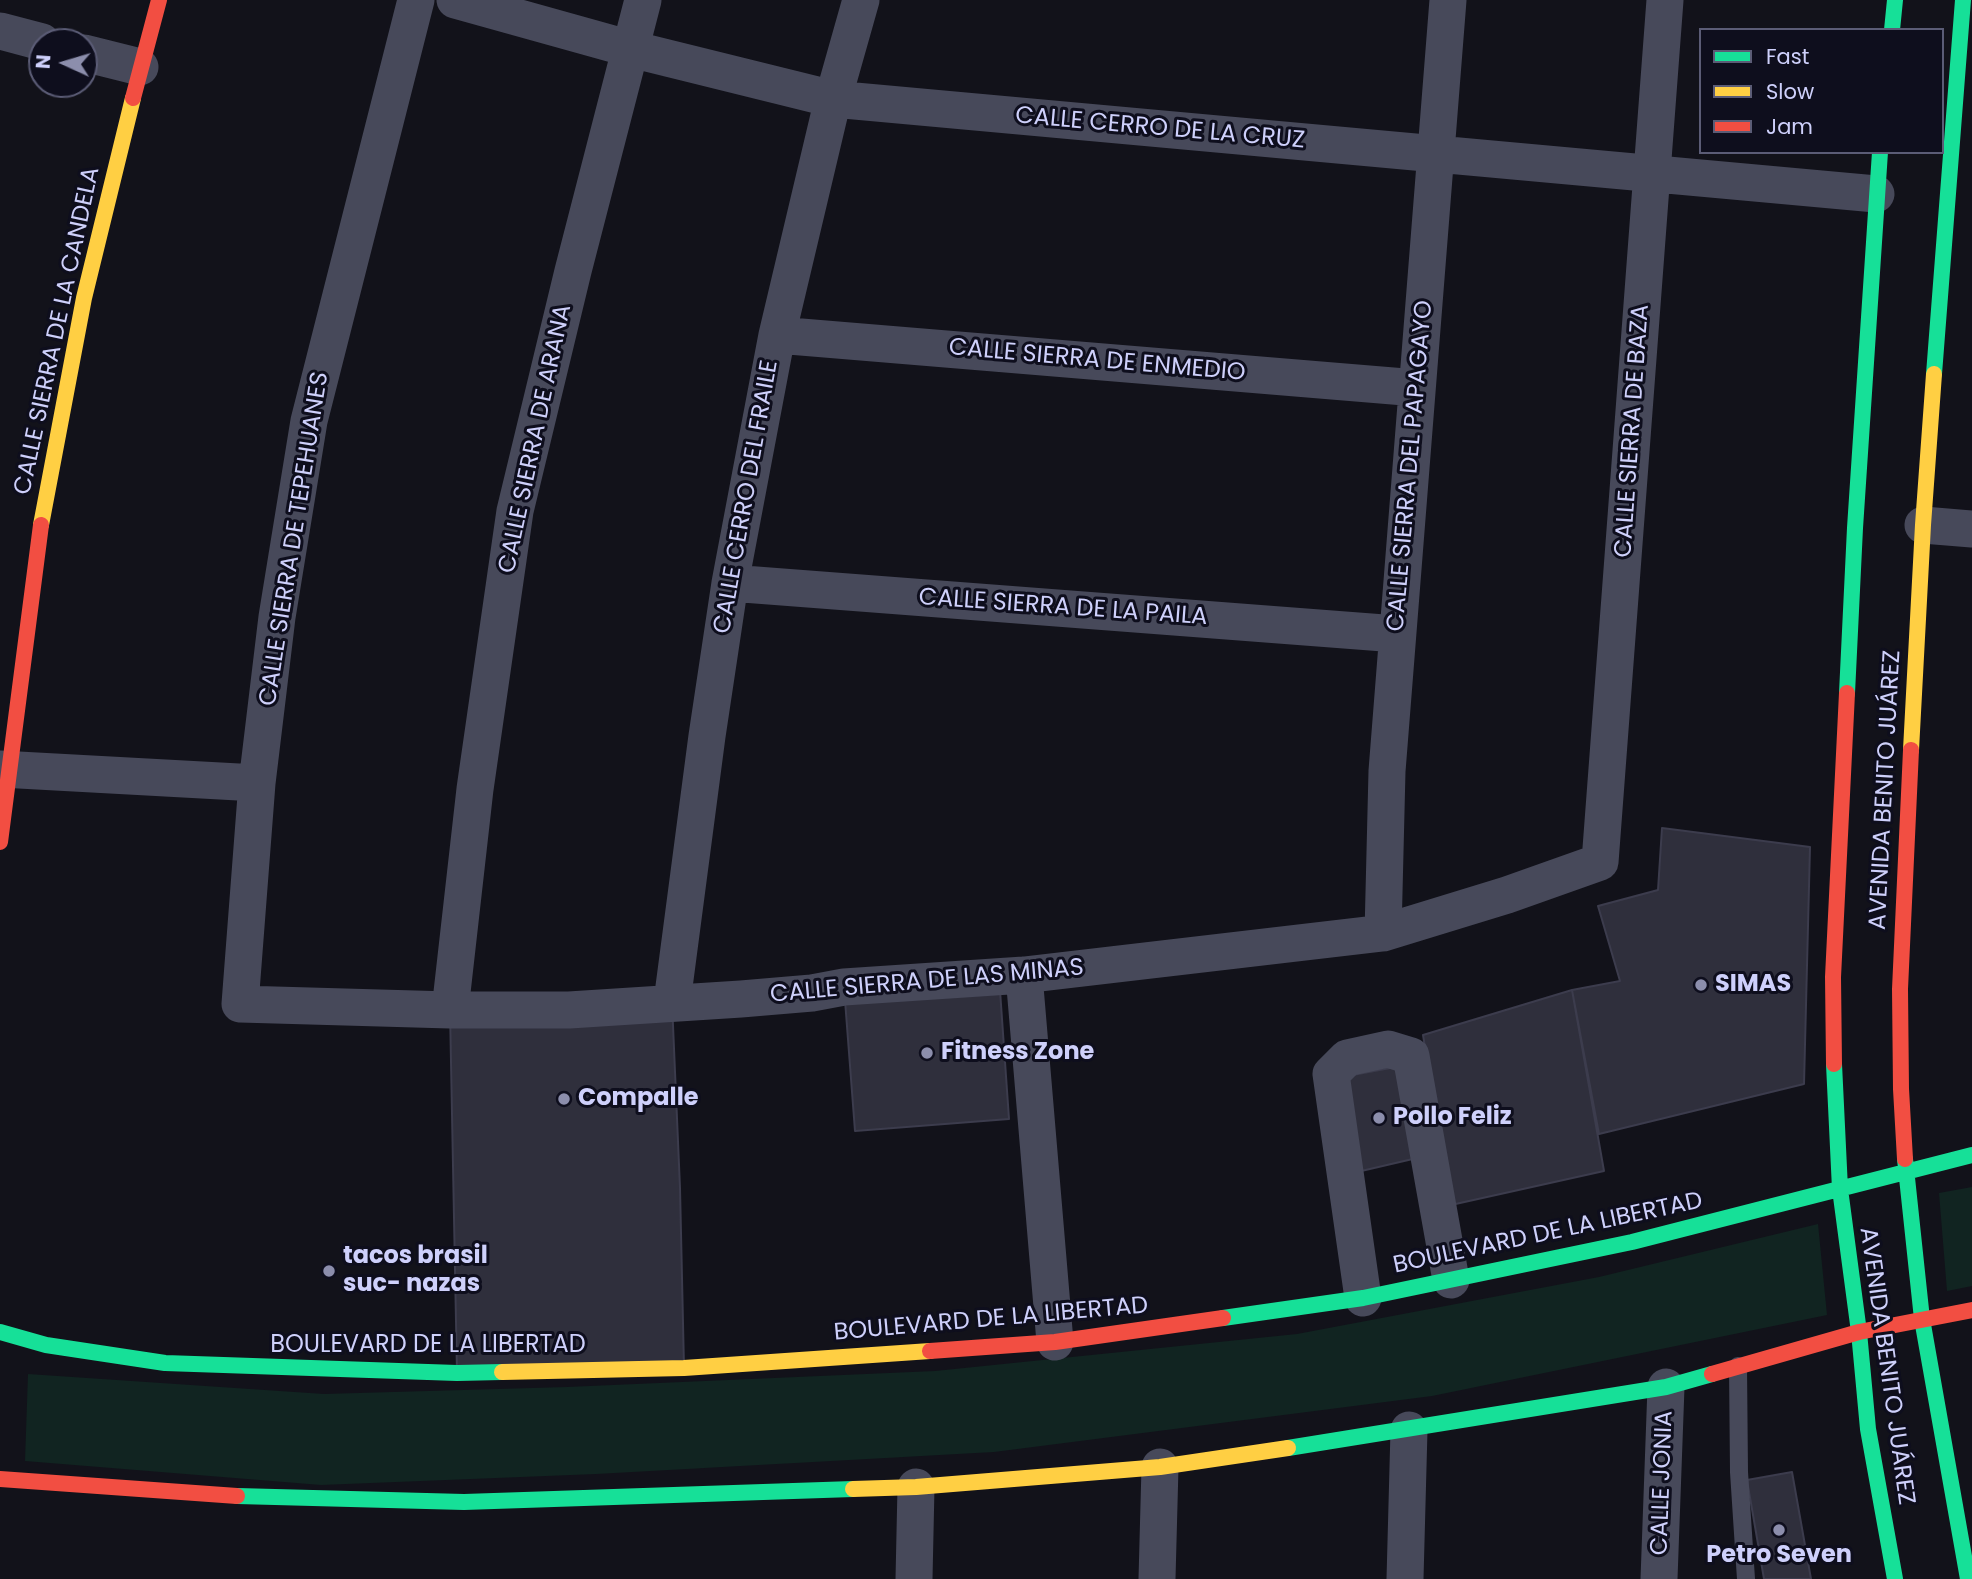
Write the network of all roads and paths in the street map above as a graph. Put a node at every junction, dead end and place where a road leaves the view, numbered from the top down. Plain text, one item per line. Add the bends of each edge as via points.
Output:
1 (159, 0) edge
2 (416, 0) edge
3 (455, 0) edge
4 (643, 0) edge
5 (861, 0) edge
6 (1448, 0) edge
7 (1665, 0) edge
8 (1895, 0) edge
9 (1963, 0) edge
10 (1892, 28) edge
11 (0, 32) edge
12 (28, 39) edge
13 (631, 49) junction
14 (98, 56) edge
15 (140, 67) junction
16 (833, 99) junction
17 (1436, 154) junction
18 (1880, 154) edge
19 (1652, 174) junction
20 (1876, 194) junction
21 (777, 335) junction
22 (1417, 388) junction
23 (1923, 525) junction
24 (1972, 529) edge
25 (730, 583) junction
26 (1397, 634) junction
27 (4, 769) edge
28 (257, 783) junction
29 (0, 842) edge
30 (1600, 862) joint
31 (1384, 933) junction
32 (1024, 975) junction
33 (672, 1002) junction
34 (240, 1004) joint
35 (450, 1010) junction
36 (1972, 1155) edge
37 (1906, 1171) junction
38 (1840, 1189) junction
39 (1451, 1280) junction
40 (1363, 1298) junction
41 (1972, 1310) edge
42 (1922, 1319) junction
43 (0, 1332) edge
44 (1858, 1332) junction
45 (1055, 1342) junction
46 (1738, 1366) junction
47 (1666, 1387) junction
48 (1409, 1430) junction
49 (1160, 1467) junction
50 (0, 1479) edge
51 (916, 1487) junction
52 (1962, 1496) edge
53 (914, 1579) edge
54 (1157, 1579) edge
55 (1405, 1579) edge
56 (1659, 1579) edge
57 (1746, 1579) edge
58 (1895, 1579) edge
59 (1968, 1579) edge

1 - 15 main road, CALLE SIERRA DE LA CANDELA
2 - 28 street, CALLE SIERRA DE TEPEHUANES via 309,421 277,617
3 - 13 street, CALLE CERRO DE LA CRUZ
4 - 13 street, CALLE SIERRA DE ARANA
5 - 16 street, CALLE CERRO DEL FRAILE
6 - 17 street, CALLE SIERRA DEL PAPAGAYO
7 - 19 street, CALLE SIERRA DE BAZA
8 - 10 main road
9 - 23 main road, AVENIDA BENITO JUÁREZ
11 - 12 street
13 - 16 street, CALLE CERRO DE LA CRUZ
13 - 35 street, CALLE SIERRA DE ARANA via 515,511 475,789
14 - 15 street
15 - 27 main road, CALLE SIERRA DE LA CANDELA via 84,298 41,524
16 - 17 street, CALLE CERRO DE LA CRUZ
16 - 21 street, CALLE CERRO DEL FRAILE
17 - 19 street, CALLE CERRO DE LA CRUZ
17 - 22 street, CALLE SIERRA DEL PAPAGAYO
18 - 20 main road, AVENIDA BENITO JUÁREZ
19 - 20 street, CALLE CERRO DE LA CRUZ
19 - 30 street, CALLE SIERRA DE BAZA
20 - 38 main road, AVENIDA BENITO JUÁREZ via 1833,977
21 - 22 street, CALLE SIERRA DE ENMEDIO
21 - 25 street, CALLE CERRO DEL FRAILE
22 - 26 street, CALLE SIERRA DEL PAPAGAYO
23 - 24 street
23 - 37 main road, AVENIDA BENITO JUÁREZ via 1902,904 1901,1089
25 - 26 street, CALLE SIERRA DE LA PAILA
25 - 33 street, CALLE CERRO DEL FRAILE
26 - 31 street, CALLE SIERRA DEL PAPAGAYO via 1387,771
27 - 28 street
27 - 29 main road, CALLE SIERRA DE LA CANDELA
28 - 34 street, CALLE SIERRA DE TEPEHUANES
30 - 31 street, CALLE SIERRA DE LAS MINAS
31 - 32 street, CALLE SIERRA DE LAS MINAS
32 - 33 street, CALLE SIERRA DE LAS MINAS
32 - 45 street
33 - 35 street, CALLE SIERRA DE LAS MINAS via 569,1010
34 - 35 street, CALLE SIERRA DE LAS MINAS
36 - 37 main road, BOULEVARD DE LA LIBERTAD
37 - 38 main road, BOULEVARD DE LA LIBERTAD
37 - 42 main road, AVENIDA BENITO JUÁREZ
38 - 39 main road, BOULEVARD DE LA LIBERTAD via 1632,1242
38 - 44 main road, AVENIDA BENITO JUÁREZ
39 - 40 main road, BOULEVARD DE LA LIBERTAD
39 - 40 street via 1411,1056 1388,1049 1347,1058 1331,1074
40 - 45 main road, BOULEVARD DE LA LIBERTAD
41 - 42 main road
42 - 44 main road
42 - 52 main road, AVENIDA BENITO JUÁREZ
43 - 45 main road, BOULEVARD DE LA LIBERTAD via 46,1345 165,1363 457,1373 684,1368
44 - 46 main road
44 - 58 main road, AVENIDA BENITO JUÁREZ via 1868,1429
46 - 47 main road
46 - 57 lane
47 - 48 main road
47 - 56 street, CALLE JONIA
48 - 49 main road
48 - 55 street
49 - 51 main road
49 - 54 street
50 - 51 main road via 224,1496 464,1502
51 - 53 street
52 - 59 main road, AVENIDA BENITO JUÁREZ

